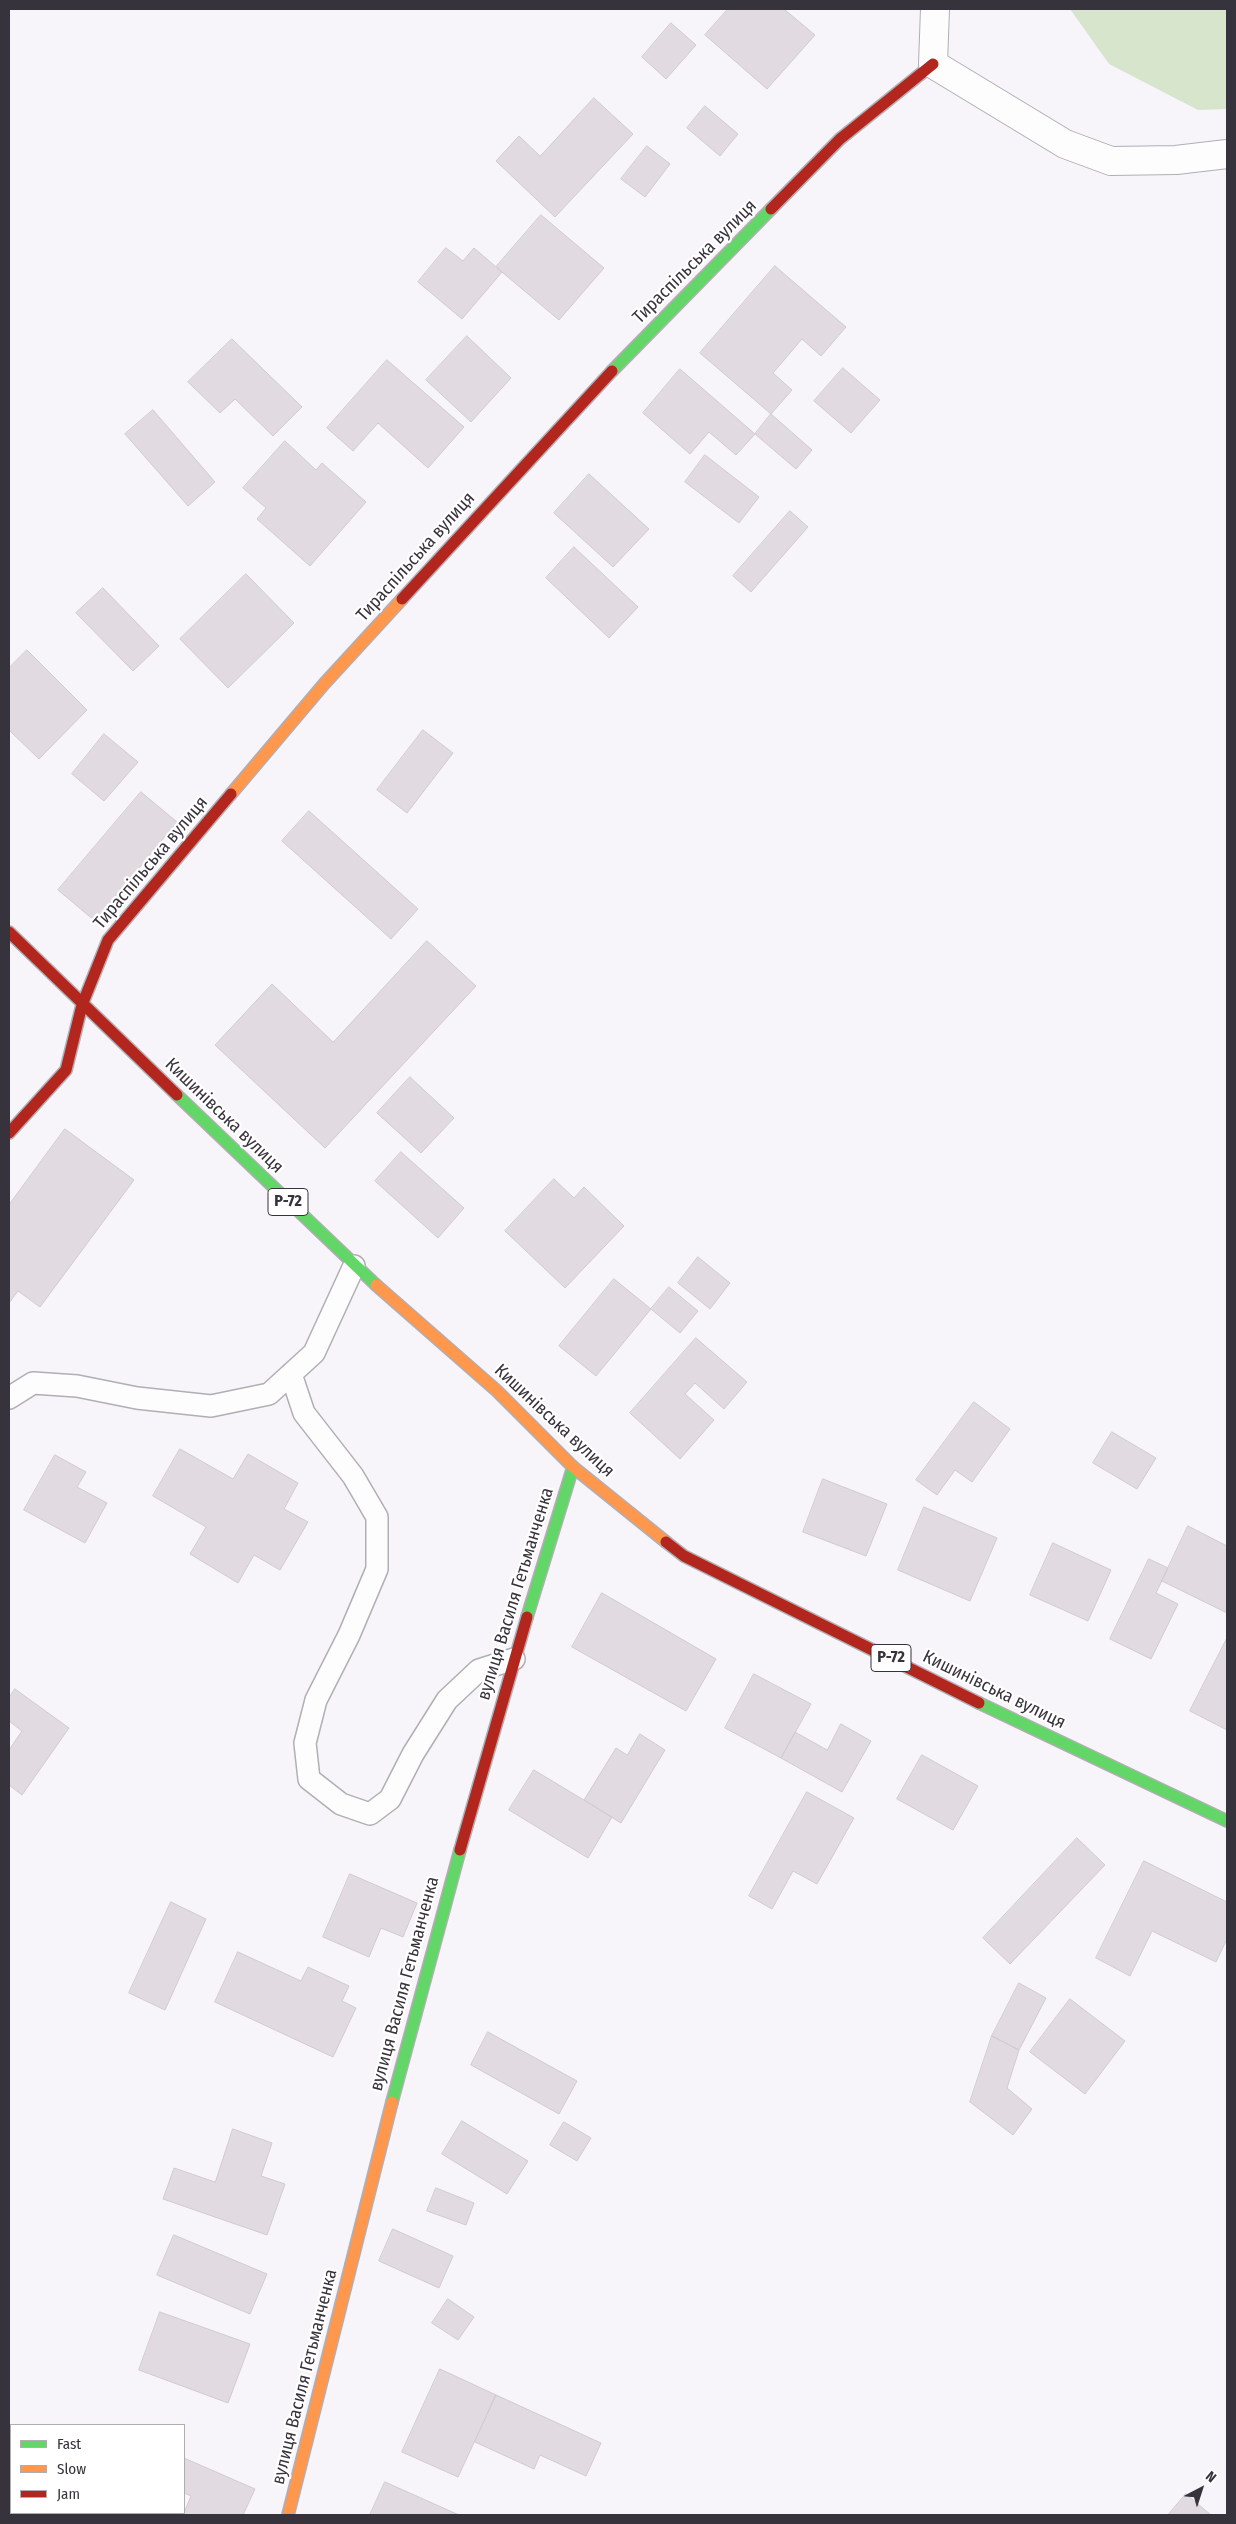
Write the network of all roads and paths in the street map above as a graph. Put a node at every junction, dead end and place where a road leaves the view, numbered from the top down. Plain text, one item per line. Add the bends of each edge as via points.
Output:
1 (935, 9) edge
2 (933, 64) junction
3 (1227, 154) edge
4 (9, 932) edge
5 (82, 1005) junction
6 (9, 1133) edge
7 (354, 1266) junction
8 (291, 1374) junction
9 (9, 1398) edge
10 (573, 1467) junction
11 (514, 1659) junction
12 (1227, 1821) edge
13 (288, 2515) edge

1 - 2 street
2 - 3 street via 1065,144 1111,161 1176,160
2 - 5 street, Тираспільська вулиця via 840,138 583,400 331,677 108,940
4 - 5 street, Кишинівська вулиця / Р-72
5 - 6 street, Тираспільська вулиця via 66,1070
5 - 7 street, Кишинівська вулиця / Р-72
7 - 8 lane via 314,1353
7 - 10 street, Кишинівська вулиця / Р-72 via 497,1391
8 - 9 lane via 269,1394 211,1406 137,1398 77,1386 32,1384
8 - 11 lane via 304,1413 353,1476 377,1517 377,1569 316,1700 305,1743 309,1779 341,1804 370,1814 390,1798 447,1700 479,1670
10 - 11 street, вулиця Василя Гетьманченка
10 - 12 street, Кишинівська вулиця / Р-72 via 684,1556 1040,1733
11 - 13 street, вулиця Василя Гетьманченка via 413,2019

